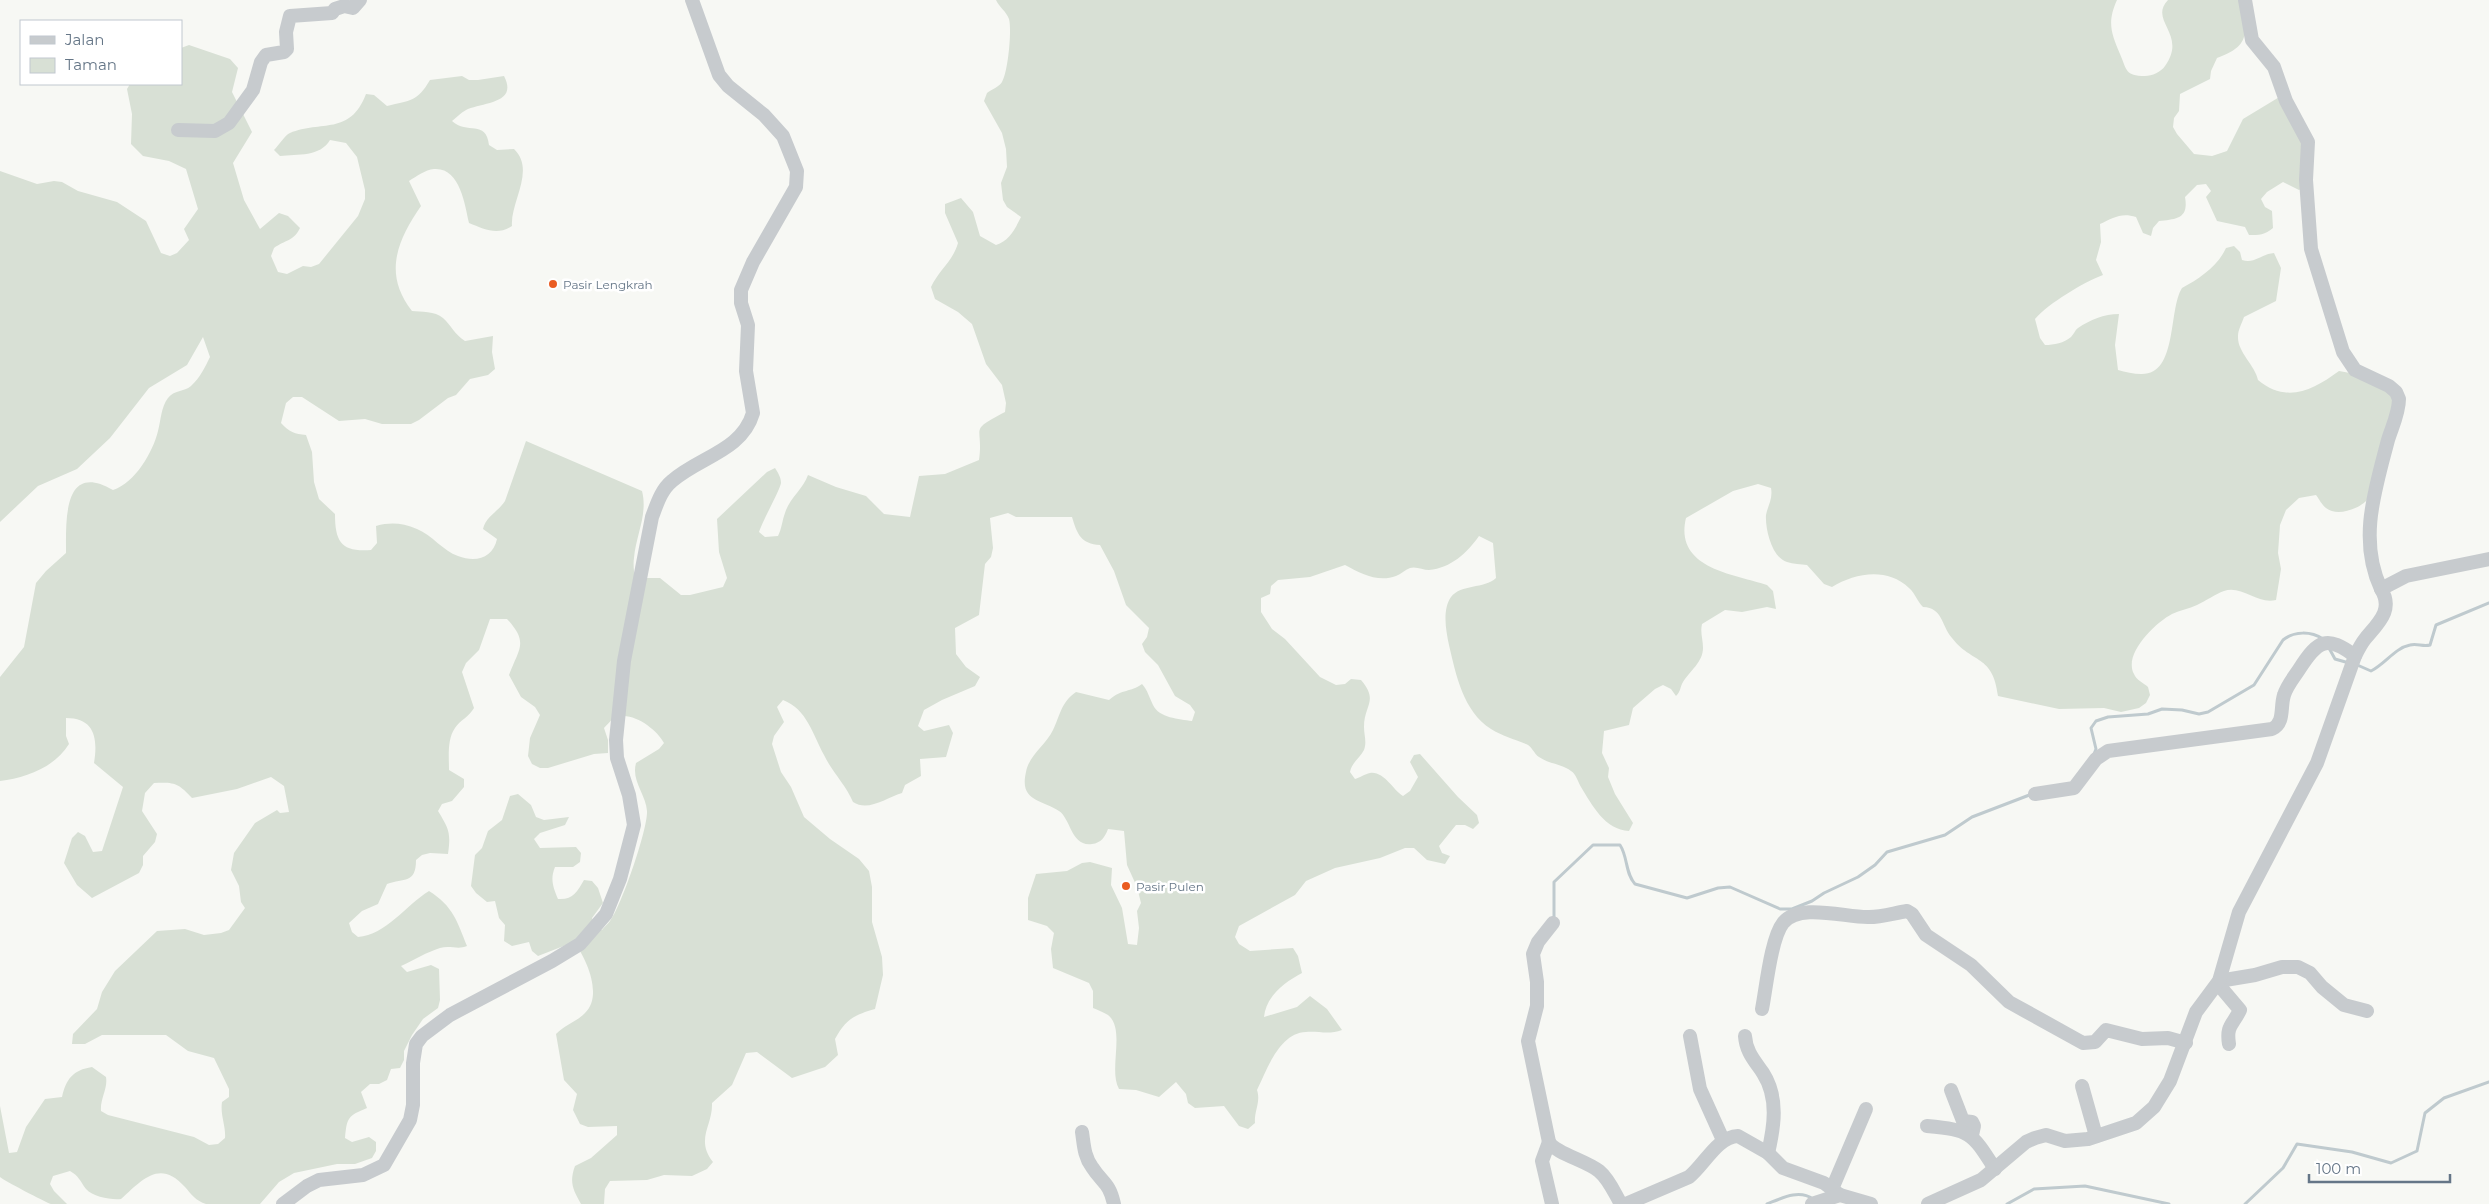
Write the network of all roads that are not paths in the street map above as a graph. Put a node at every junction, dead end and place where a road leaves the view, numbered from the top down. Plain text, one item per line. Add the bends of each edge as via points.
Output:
1 (360, 0) edge
2 (692, 0) edge
3 (2245, 0) edge
4 (178, 130) dead end
5 (2489, 559) edge
6 (2381, 589) junction
7 (2355, 656) junction
8 (2035, 794) dead end
9 (1553, 923) dead end
10 (2219, 983) junction
11 (1762, 1009) dead end
12 (2367, 1011) dead end
13 (1690, 1036) dead end
14 (1745, 1036) dead end
15 (2186, 1043) junction
16 (2229, 1044) dead end
17 (2082, 1086) dead end
18 (1951, 1090) dead end
19 (1866, 1109) dead end
20 (1927, 1126) dead end
21 (1082, 1132) dead end
22 (1972, 1135) junction
23 (2096, 1136) junction
24 (1723, 1140) junction
25 (1549, 1142) junction
26 (1768, 1153) junction
27 (1995, 1169) junction
28 (1835, 1194) junction
29 (283, 1204) edge
30 (1114, 1204) edge
31 (1552, 1204) edge
32 (1621, 1204) edge
33 (1626, 1204) edge
34 (1812, 1204) edge
35 (1871, 1204) edge
36 (1928, 1204) edge

1 - 4 street via 354,8 335,8 323,16 290,16 286,32 287,49 266,55 253,90 230,123 214,132
2 - 29 street via 719,75 783,136 798,179 792,196 752,262 741,290 741,303 749,330 746,371 753,413 748,427 733,443 671,482 657,501 652,517 624,661 616,740 617,758 630,795 634,825 620,880 606,914 580,944 444,1018 422,1036 416,1044 413,1063 410,1120 384,1165 363,1175 319,1180
3 - 6 street via 2252,40 2274,67 2286,101 2308,142 2306,180 2311,249 2343,352 2355,370 2389,386 2399,399 2369,517 2371,559
5 - 6 street via 2406,576
6 - 7 street via 2386,601 2384,616
7 - 8 street via 2337,645 2322,644 2314,648 2285,692 2280,721 2272,729 2108,751 2096,759 2074,788
7 - 10 street via 2316,763 2239,912
9 - 25 street via 1533,954 1537,1006 1528,1041
10 - 12 street via 2282,967 2298,967 2344,1005
10 - 15 street via 2196,1012
10 - 16 street via 2240,1010 2230,1025
11 - 15 street via 1779,930 1789,918 1808,912 1862,918 1906,911 1912,914 1926,935 1971,965 2009,1002 2083,1043 2095,1042 2108,1030 2142,1039 2168,1038
13 - 24 street via 1700,1090
14 - 26 street via 1752,1060 1767,1081 1774,1108
15 - 23 street via 2154,1108 2136,1123
17 - 23 street
18 - 22 street via 1963,1121 1972,1122 1974,1126
19 - 28 street
20 - 22 street via 1956,1129
21 - 30 street via 1088,1160 1109,1186
22 - 27 street
23 - 27 street via 2078,1141 2038,1136 2026,1142
24 - 26 street via 1738,1136
24 - 33 street via 1689,1177
25 - 31 street via 1542,1161
25 - 32 street via 1552,1147 1600,1172
26 - 28 street via 1783,1168 1824,1183
27 - 36 street via 1968,1187
28 - 34 street
28 - 35 street

